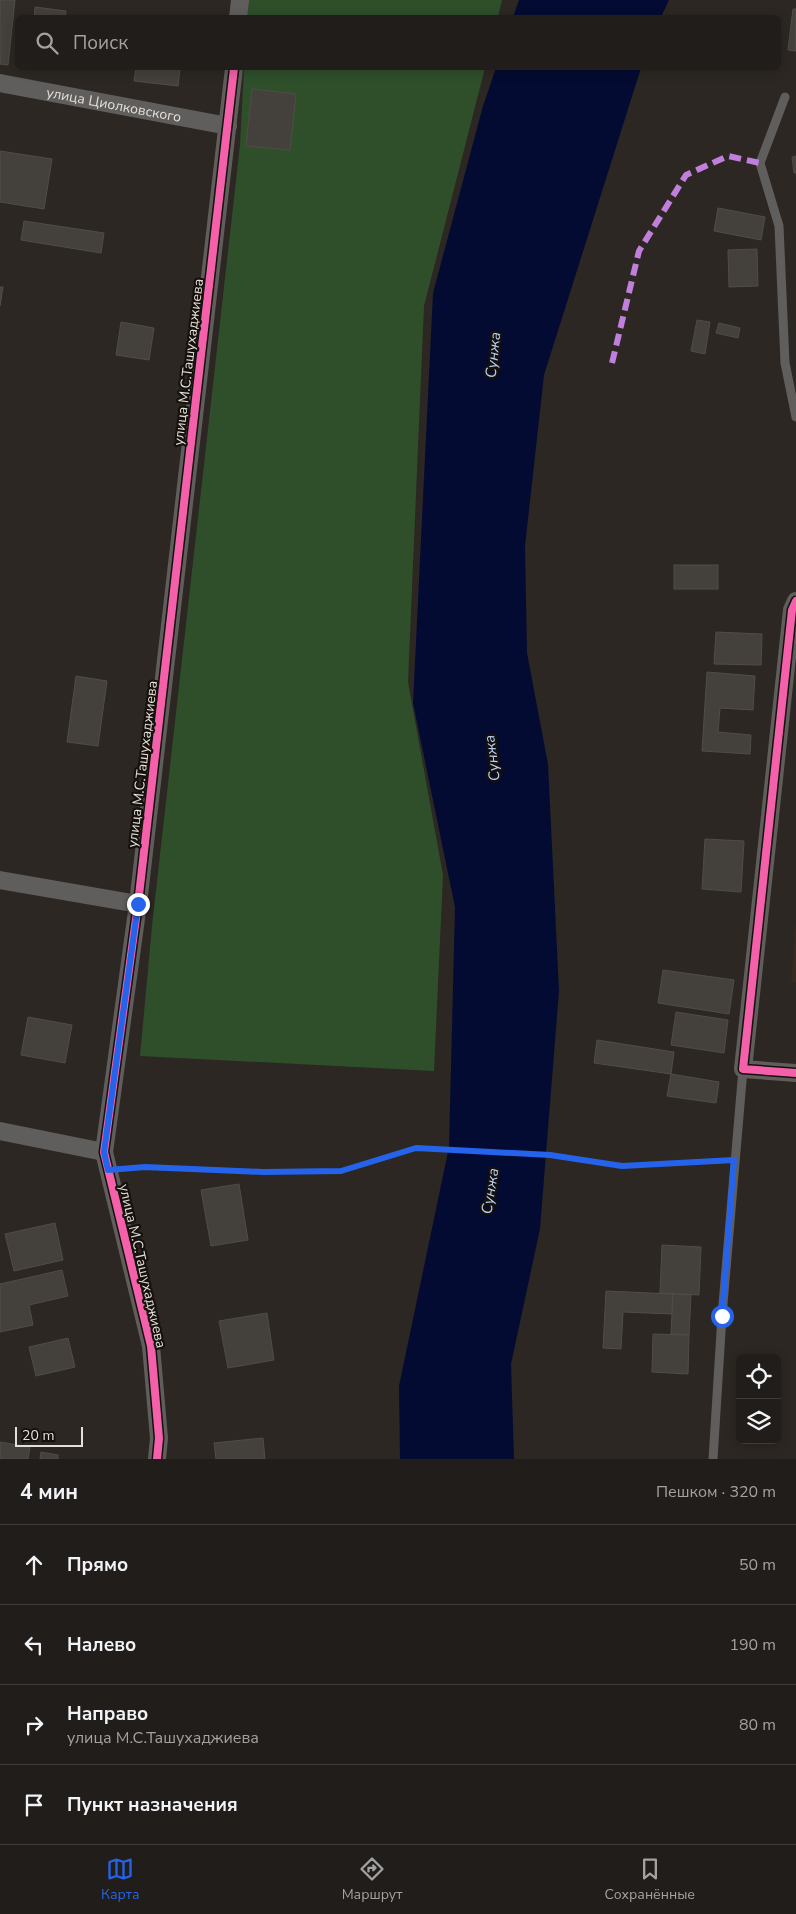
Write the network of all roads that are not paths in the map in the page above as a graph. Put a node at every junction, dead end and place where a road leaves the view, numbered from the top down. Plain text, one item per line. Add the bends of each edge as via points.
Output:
1 (240, 0) edge
2 (238, 15) edge
3 (234, 70) edge
4 (0, 83) edge
5 (785, 97) dead end
6 (228, 126) junction
7 (796, 417) edge
8 (796, 601) edge
9 (0, 880) edge
10 (138, 904) junction
11 (744, 1069) junction
12 (796, 1073) edge
13 (0, 1131) edge
14 (104, 1152) junction
15 (157, 1459) edge
16 (713, 1459) edge

1 - 2 street
3 - 6 street, улица М.С.Ташухаджиева
4 - 6 street, улица Циолковского
5 - 7 lane via 760,163 779,226 786,363
6 - 10 street, улица М.С.Ташухаджиева
8 - 11 street via 792,610
9 - 10 street
10 - 14 street, улица М.С.Ташухаджиева
11 - 12 street
11 - 16 lane via 734,1160
13 - 14 street
14 - 15 street, улица М.С.Ташухаджиева via 151,1346 159,1438

